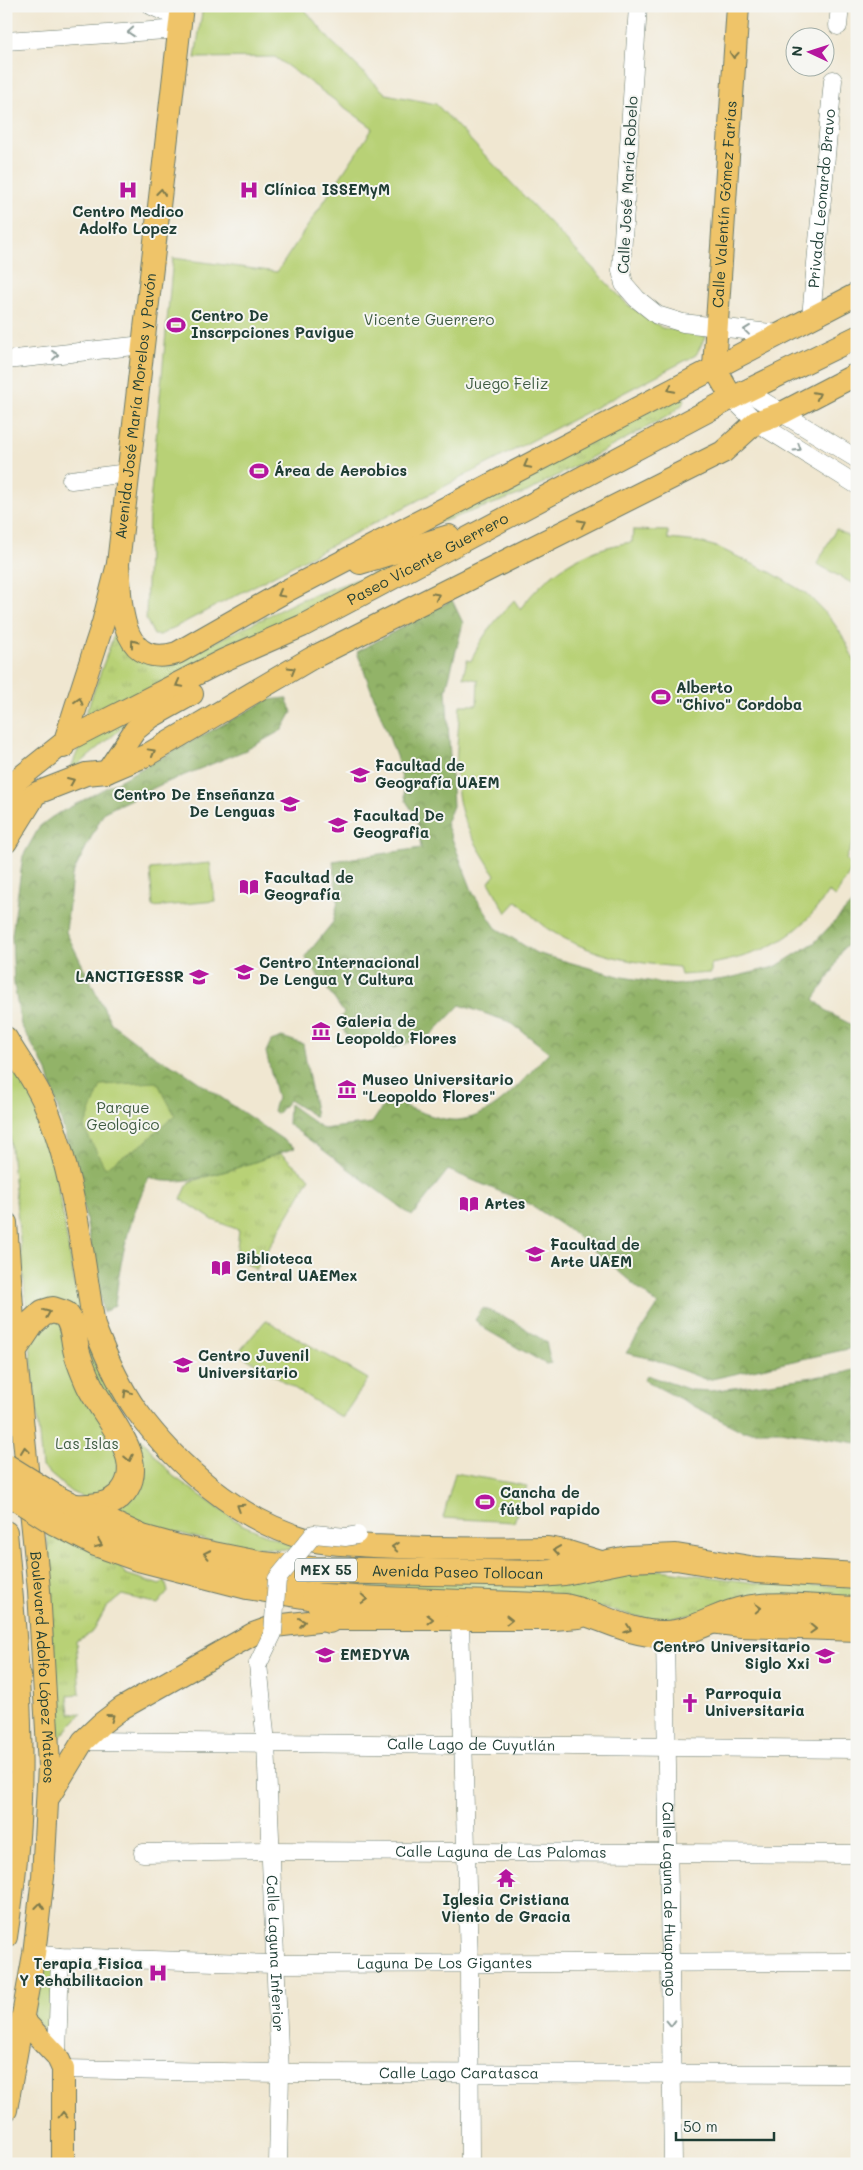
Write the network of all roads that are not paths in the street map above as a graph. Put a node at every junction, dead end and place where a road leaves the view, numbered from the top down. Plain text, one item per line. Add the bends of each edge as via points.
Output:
1 (152, 6) edge
2 (638, 6) edge
3 (738, 6) edge
4 (840, 6) edge
5 (181, 18) edge
6 (838, 26) dead end
7 (6, 42) edge
8 (833, 80) dead end
9 (857, 294) edge
10 (811, 317) junction
11 (715, 326) junction
12 (779, 334) junction
13 (857, 337) edge
14 (143, 345) junction
15 (6, 360) edge
16 (714, 367) junction
17 (857, 374) edge
18 (739, 394) junction
19 (782, 413) junction
20 (756, 422) junction
21 (857, 458) edge
22 (128, 473) junction
23 (71, 480) dead end
24 (857, 485) edge
25 (502, 520) junction
26 (118, 564) junction
27 (324, 571) junction
28 (302, 626) junction
29 (66, 741) junction
30 (107, 772) junction
31 (7, 788) edge
32 (36, 793) junction
33 (6, 812) edge
34 (6, 842) edge
35 (6, 1038) edge
36 (6, 1223) edge
37 (15, 1348) junction
38 (6, 1467) edge
39 (6, 1491) edge
40 (63, 1510) junction
41 (6, 1532) edge
42 (356, 1535) dead end
43 (604, 1563) junction
44 (718, 1564) junction
45 (857, 1568) edge
46 (857, 1576) edge
47 (315, 1596) junction
48 (857, 1610) edge
49 (594, 1615) junction
50 (329, 1620) junction
51 (460, 1620) junction
52 (712, 1622) junction
53 (857, 1630) edge
54 (665, 1634) junction
55 (12, 1668) edge
56 (83, 1742) junction
57 (266, 1743) junction
58 (463, 1745) junction
59 (666, 1747) junction
60 (857, 1749) edge
61 (49, 1796) junction
62 (270, 1851) junction
63 (466, 1852) junction
64 (666, 1852) junction
65 (143, 1853) dead end
66 (857, 1854) edge
67 (6, 1937) edge
68 (34, 1954) junction
69 (60, 1957) junction
70 (857, 1962) edge
71 (469, 1963) junction
72 (274, 1964) junction
73 (669, 1964) junction
74 (23, 2020) junction
75 (60, 2062) junction
76 (280, 2073) junction
77 (471, 2073) junction
78 (672, 2074) junction
79 (857, 2074) edge
80 (6, 2110) edge
81 (63, 2164) edge
82 (278, 2164) edge
83 (470, 2164) edge
84 (673, 2164) edge

1 - 5 street
2 - 11 street, Calle José María Robelo via 622,278 637,299 657,314 683,323
3 -> 11 main road, Calle Valentín Gómez Farías
4 - 6 street
5 -> 7 street
14 -> 5 main road, Avenida José María Morelos y Pavón
8 - 10 street, Privada Leonardo Bravo
9 - 10 main road
10 - 12 main road
12 -> 11 street, Calle José María Robelo
11 - 16 main road, Calle Valentín Gómez Farías
12 - 16 main road
13 - 18 main road, Paseo Vicente Guerrero
15 -> 14 street
14 - 22 main road, Avenida José María Morelos y Pavón
16 - 18 main road
16 -> 27 main road
19 -> 17 main road
18 - 19 street
18 - 20 street
18 - 25 main road, Paseo Vicente Guerrero
19 - 20 main road
19 - 21 street
20 -> 24 street
30 -> 20 main road via 146,755 312,658 723,452
22 - 23 street
22 - 26 main road, Avenida José María Morelos y Pavón
25 - 27 main road
25 - 28 main road, Paseo Vicente Guerrero
27 -> 26 main road via 177,653 163,657 142,652 127,632
29 -> 26 main road, Avenida José María Morelos y Pavón
28 -> 29 main road, Paseo Vicente Guerrero via 224,660
28 - 30 main road via 294,639 285,645 151,717 134,730
29 - 31 main road, Paseo Vicente Guerrero
29 - 32 main road, Avenida José María Morelos y Pavón
32 -> 30 main road via 86,774
32 - 33 main road
32 - 34 main road
43 -> 35 main road via 548,1548 432,1550 306,1539 256,1518 202,1480 176,1456 136,1409 99,1339 58,1137 41,1093
36 - 37 main road, Boulevard Adolfo López Mateos
37 -> 40 highway via 39,1316 53,1310 65,1314 93,1394 128,1451 131,1478 120,1496 107,1505
61 -> 37 main road, Boulevard Adolfo López Mateos via 39,1590
38 - 40 highway, Avenida Paseo Tollocan / MEX 55, bridge
39 - 40 highway, Avenida Paseo Tollocan / MEX 55, bridge
43 -> 40 highway, Avenida Paseo Tollocan / MEX 55 via 540,1574 311,1570 263,1565 178,1548
40 -> 47 highway, Avenida Paseo Tollocan / MEX 55 via 96,1543 138,1558 219,1580
41 - 55 main road, Boulevard Adolfo López Mateos
42 - 57 street, Calle Laguna Inferior, bridge via 314,1534 277,1579 274,1633 258,1664
43 - 44 highway, Avenida Paseo Tollocan / MEX 55 via 676,1557
44 - 45 main road, Avenida Paseo Tollocan / MEX 55 via 774,1562
44 - 46 highway, Avenida Paseo Tollocan via 756,1570
47 -> 49 highway, Avenida Paseo Tollocan / MEX 55 via 564,1606
47 - 50 highway
52 -> 48 highway, Avenida Paseo Tollocan via 749,1608
51 -> 49 main road via 554,1620
49 -> 54 highway, Avenida Paseo Tollocan / MEX 55 via 635,1632
50 -> 51 main road
56 -> 50 main road via 122,1708 253,1634 275,1626
51 - 58 street
52 -> 53 main road, Avenida Paseo Tollocan / MEX 55
52 - 54 highway, Avenida Paseo Tollocan / MEX 55
54 - 59 street, Calle Laguna de Huapango
55 - 67 main road, Boulevard Adolfo López Mateos via 20,1798 16,1867
56 - 57 street, Calle Lago de Cuyutlán
56 - 61 main road
57 - 58 street, Calle Lago de Cuyutlán
57 - 62 street, Calle Laguna Inferior
58 - 59 street, Calle Lago de Cuyutlán
58 - 63 street
59 - 60 street, Calle Lago de Cuyutlán
59 - 64 street, Calle Laguna de Huapango
68 -> 61 main road, Boulevard Adolfo López Mateos
62 - 63 street, Calle Laguna de Las Palomas
62 - 65 street, Calle Laguna de Las Palomas
62 - 72 street, Calle Laguna Inferior
63 - 64 street, Calle Laguna de Las Palomas
63 - 71 street
64 - 66 street, Calle Laguna de Las Palomas
64 - 73 street, Calle Laguna de Huapango
68 - 69 street, Laguna De Los Gigantes
68 - 74 main road, Boulevard Adolfo López Mateos
69 - 72 street, Laguna De Los Gigantes
69 - 75 street
70 - 73 street, Laguna De Los Gigantes
71 - 72 street, Laguna De Los Gigantes
71 - 73 street, Laguna De Los Gigantes
71 - 77 street
72 - 76 street, Calle Laguna Inferior
73 -> 78 street, Calle Laguna de Huapango
74 - 75 main road
74 - 80 main road, Boulevard Adolfo López Mateos
75 - 76 street, Calle Lago Caratasca
81 -> 75 main road
76 - 77 street, Calle Lago Caratasca
76 - 82 street, Calle Laguna Inferior
77 - 78 street, Calle Lago Caratasca
77 - 83 street
78 - 79 street, Calle Lago Caratasca
78 - 84 street, Calle Laguna de Huapango

